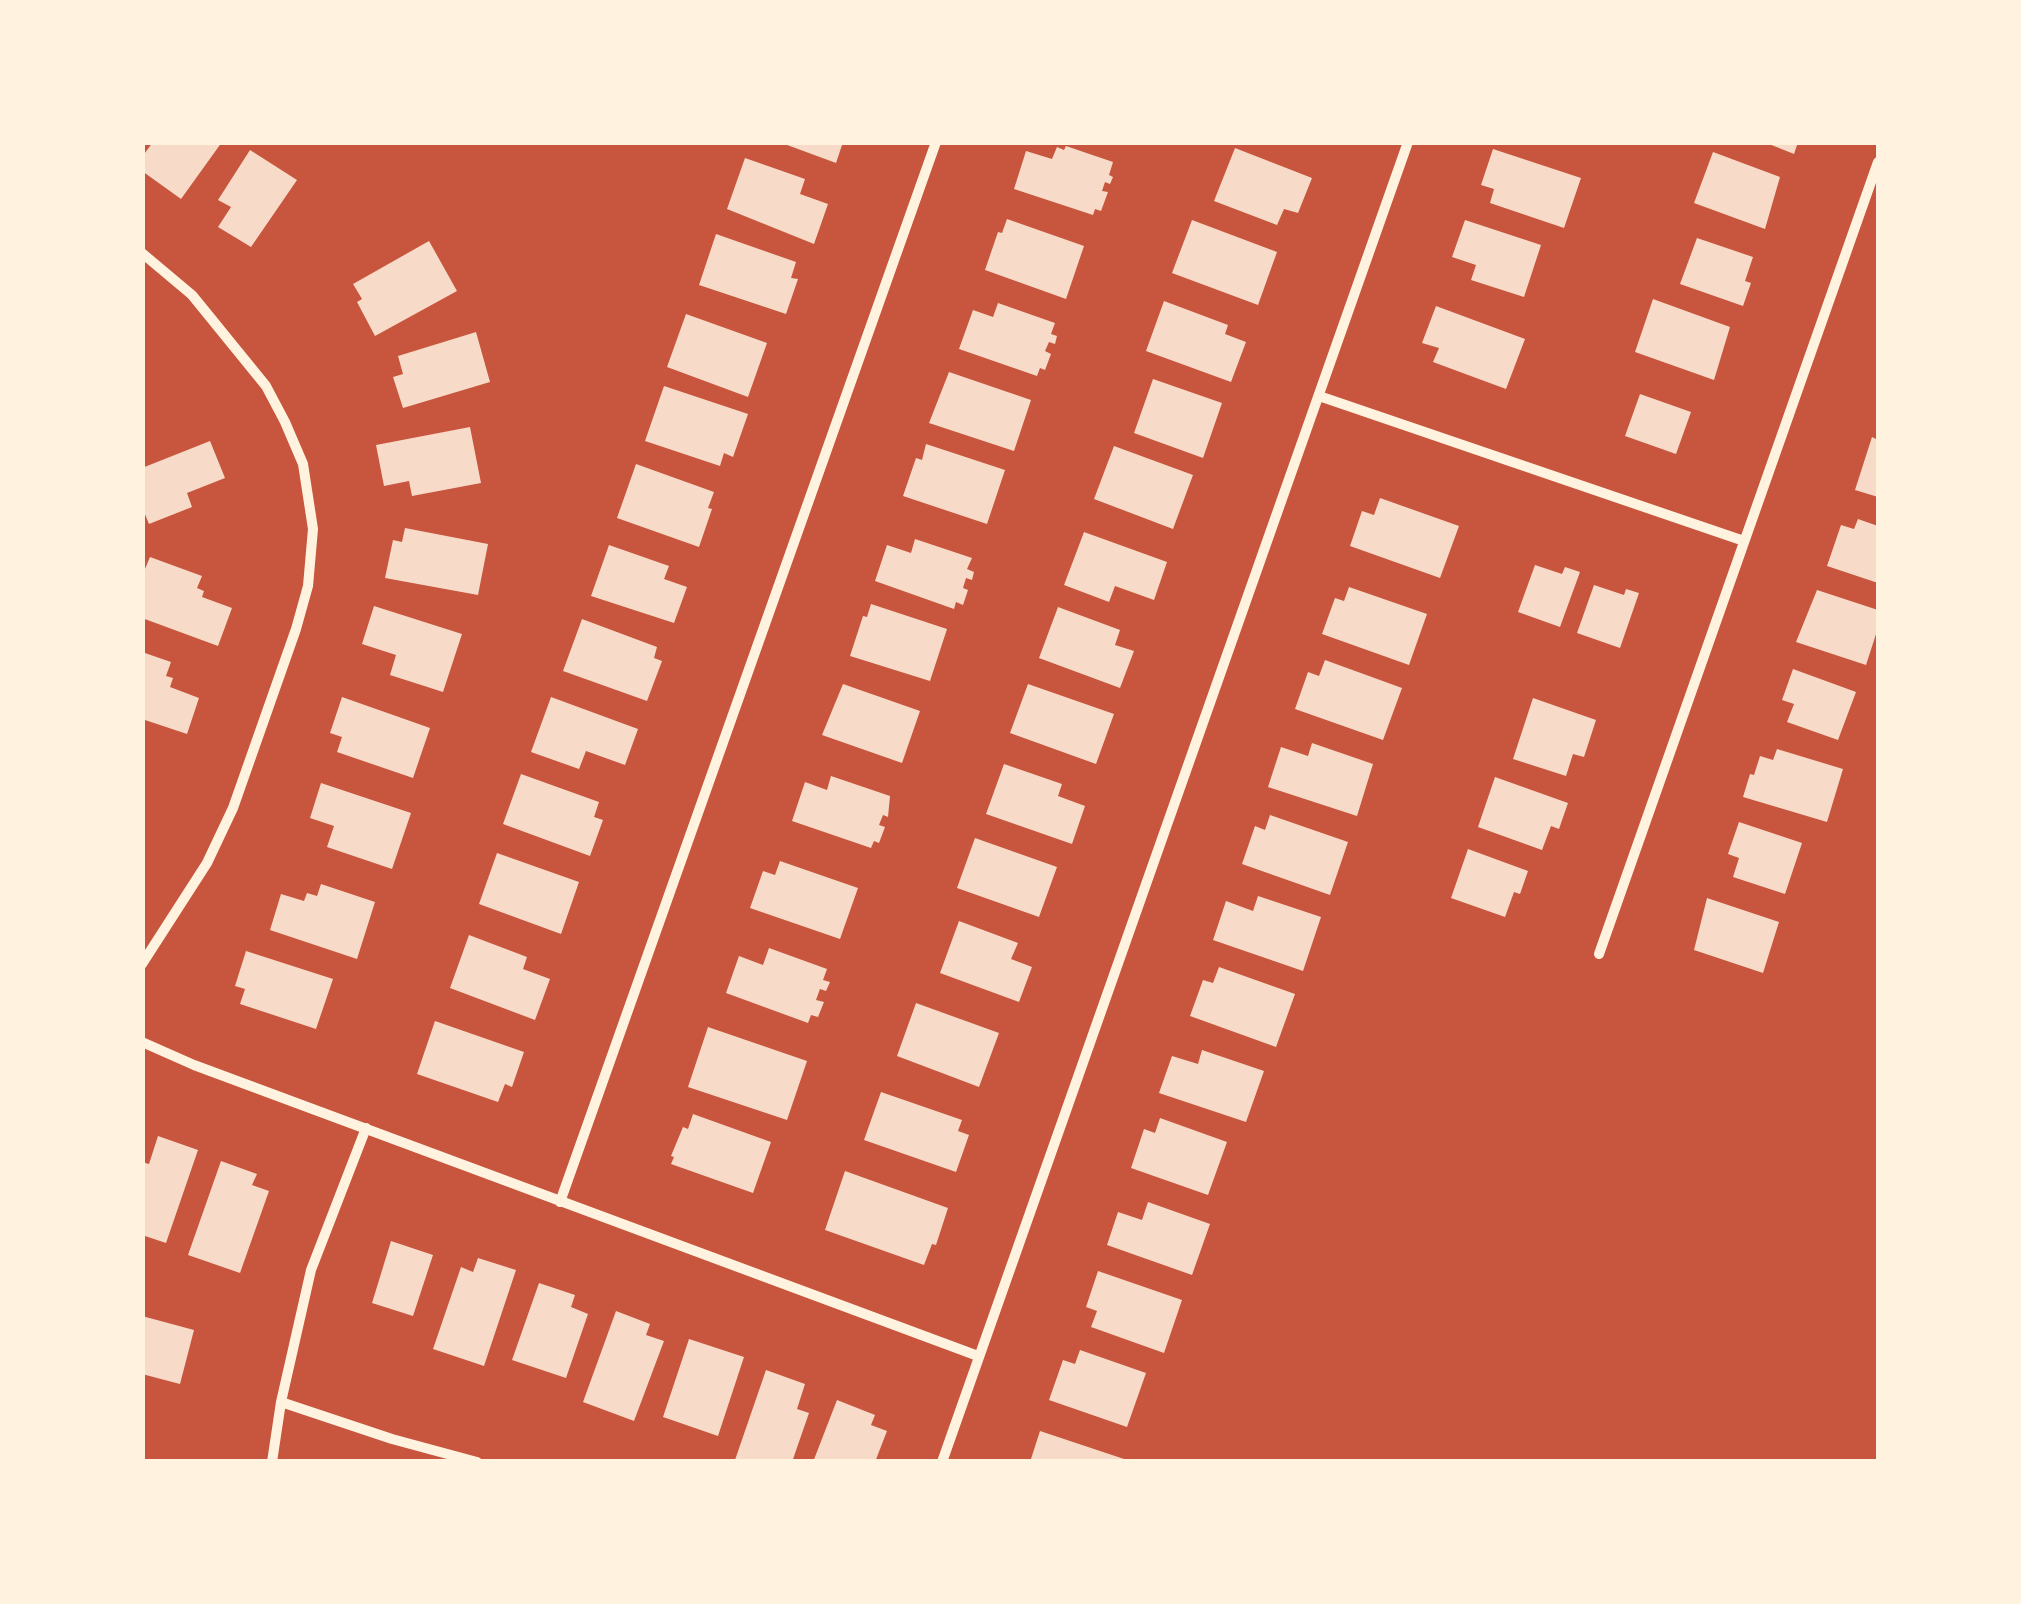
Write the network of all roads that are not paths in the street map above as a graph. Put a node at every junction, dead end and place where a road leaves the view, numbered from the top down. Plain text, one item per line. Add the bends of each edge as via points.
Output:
1 (936, 142) edge
2 (1408, 142) edge
3 (1878, 162) edge
4 (142, 253) edge
5 (1319, 396) junction
6 (1744, 541) junction
7 (1598, 954) dead end
8 (142, 964) edge
9 (142, 1042) edge
10 (366, 1128) junction
11 (560, 1202) junction
12 (978, 1356) junction
13 (281, 1402) junction
14 (272, 1462) edge
15 (477, 1462) edge
16 (942, 1462) edge

1 - 11 street
2 - 5 street
3 - 6 street
4 - 8 street via 192,295 266,386 303,464 313,529 296,629 233,808 207,863
5 - 6 street
5 - 12 street
6 - 7 street
9 - 10 street
10 - 11 street
10 - 13 street via 311,1270
11 - 12 street
12 - 16 street
13 - 14 street
13 - 15 street

